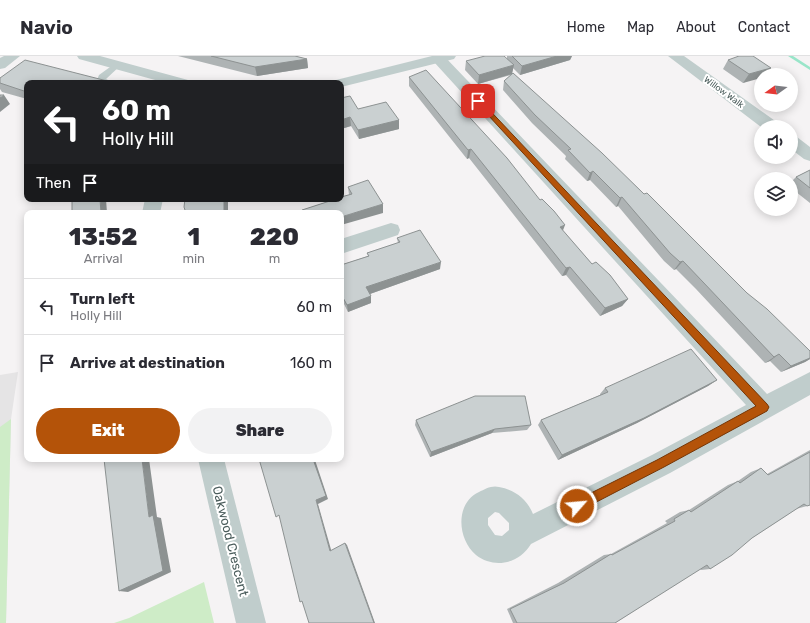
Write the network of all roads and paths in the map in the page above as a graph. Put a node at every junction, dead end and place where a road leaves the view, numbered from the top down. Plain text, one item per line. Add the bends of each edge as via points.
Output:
1 (13, 56) edge
2 (675, 56) edge
3 (95, 57) edge
4 (444, 57) edge
5 (0, 65) edge
6 (117, 65) junction
7 (101, 80) edge
8 (171, 80) edge
9 (344, 82) edge
10 (762, 120) edge
11 (798, 146) edge
12 (810, 155) edge
13 (391, 230) dead end
14 (344, 246) edge
15 (810, 383) edge
16 (764, 407) junction
17 (211, 462) edge
18 (521, 535) dead end
19 (251, 623) edge

1 - 5 street
2 - 10 street, Willow Walk
3 - 6 street
4 - 9 street
4 - 16 street
6 - 7 lane
6 - 8 street
11 - 12 street
13 - 14 street
15 - 16 street
16 - 18 street via 661,464
17 - 19 street, Oakwood Crescent

